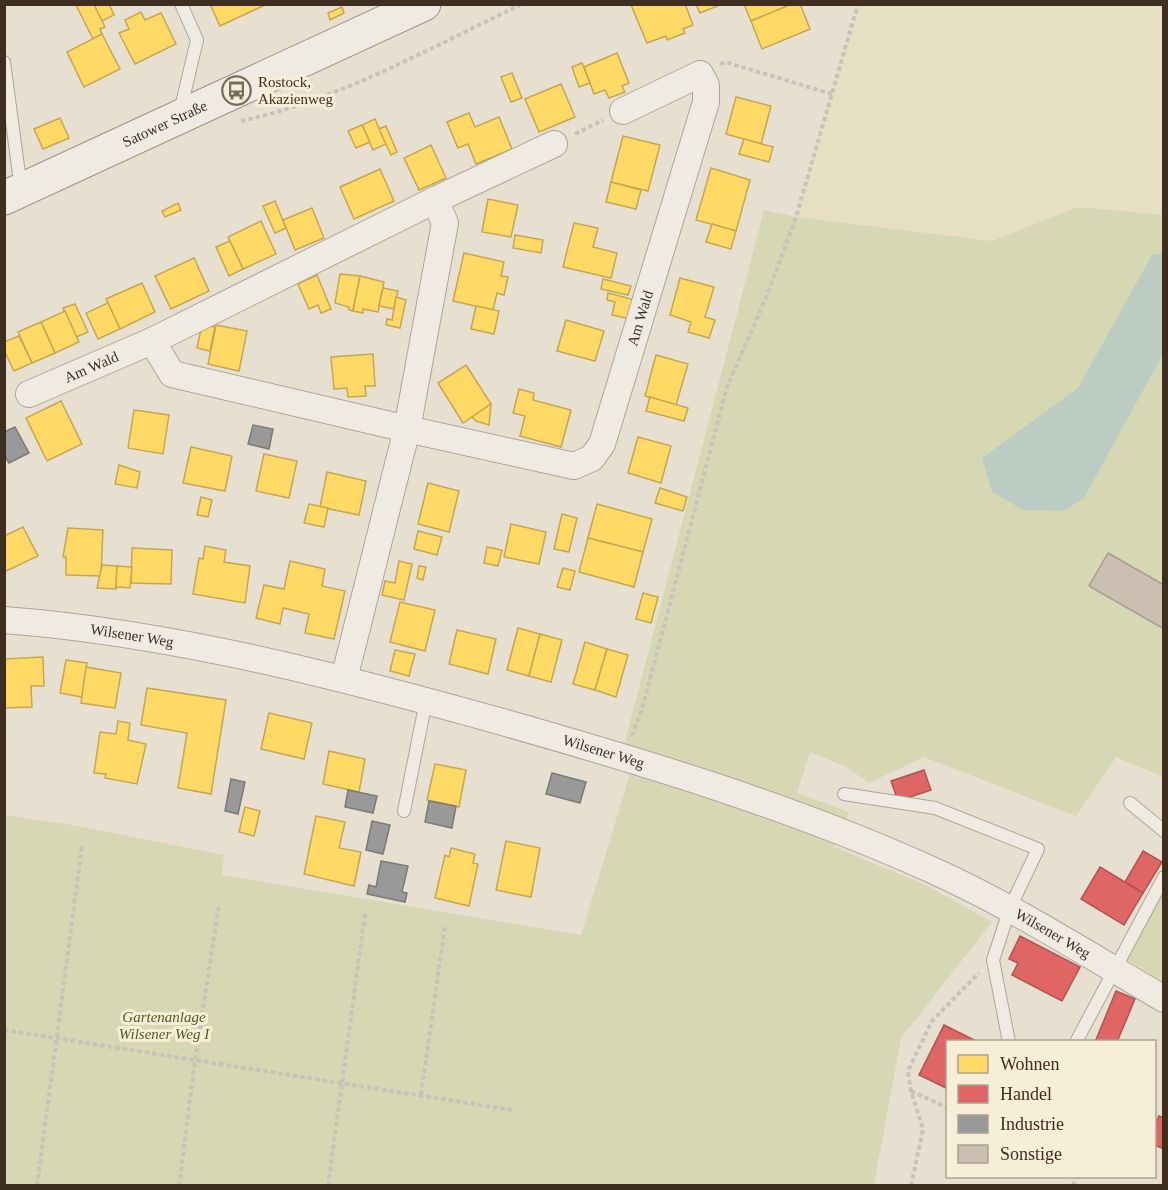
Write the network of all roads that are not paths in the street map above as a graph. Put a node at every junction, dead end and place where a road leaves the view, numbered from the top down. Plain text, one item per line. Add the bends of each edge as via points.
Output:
1 (181, 4) edge
2 (416, 6) edge
3 (4, 62) edge
4 (623, 111) road end
5 (178, 118) junction
6 (554, 144) road end
7 (13, 194) edge
8 (435, 200) junction
9 (152, 341) junction
10 (29, 394) dead end
11 (407, 429) junction
12 (4, 620) edge
13 (344, 679) junction
14 (426, 700) junction
15 (844, 794) dead end
16 (1130, 803) dead end
17 (404, 811) dead end
18 (1164, 831) edge
19 (1164, 877) edge
20 (1010, 908) junction
21 (1115, 971) junction
22 (1164, 999) edge
23 (1009, 1040) edge
24 (1077, 1040) edge

1 - 5 lane via 197,40
2 - 5 main road, Satower Straße
3 - 7 lane
4 - 11 street, Am Wald via 700,74 706,85 706,102 602,444 592,458 574,466
5 - 7 main road, Satower Straße
6 - 8 street, Am Wald
8 - 9 street, Am Wald
8 - 11 street via 445,223
9 - 10 street, Am Wald
9 - 11 street, Am Wald via 172,374
11 - 13 street
12 - 13 street, Wilsener Weg via 61,624 152,639
13 - 14 street, Wilsener Weg
14 - 17 lane
14 - 20 street, Wilsener Weg via 625,757 841,831
15 - 20 lane via 935,808 1038,849
16 - 18 lane
19 - 21 lane
20 - 21 street, Wilsener Weg
20 - 23 lane via 993,960
21 - 22 street, Wilsener Weg
21 - 24 lane

